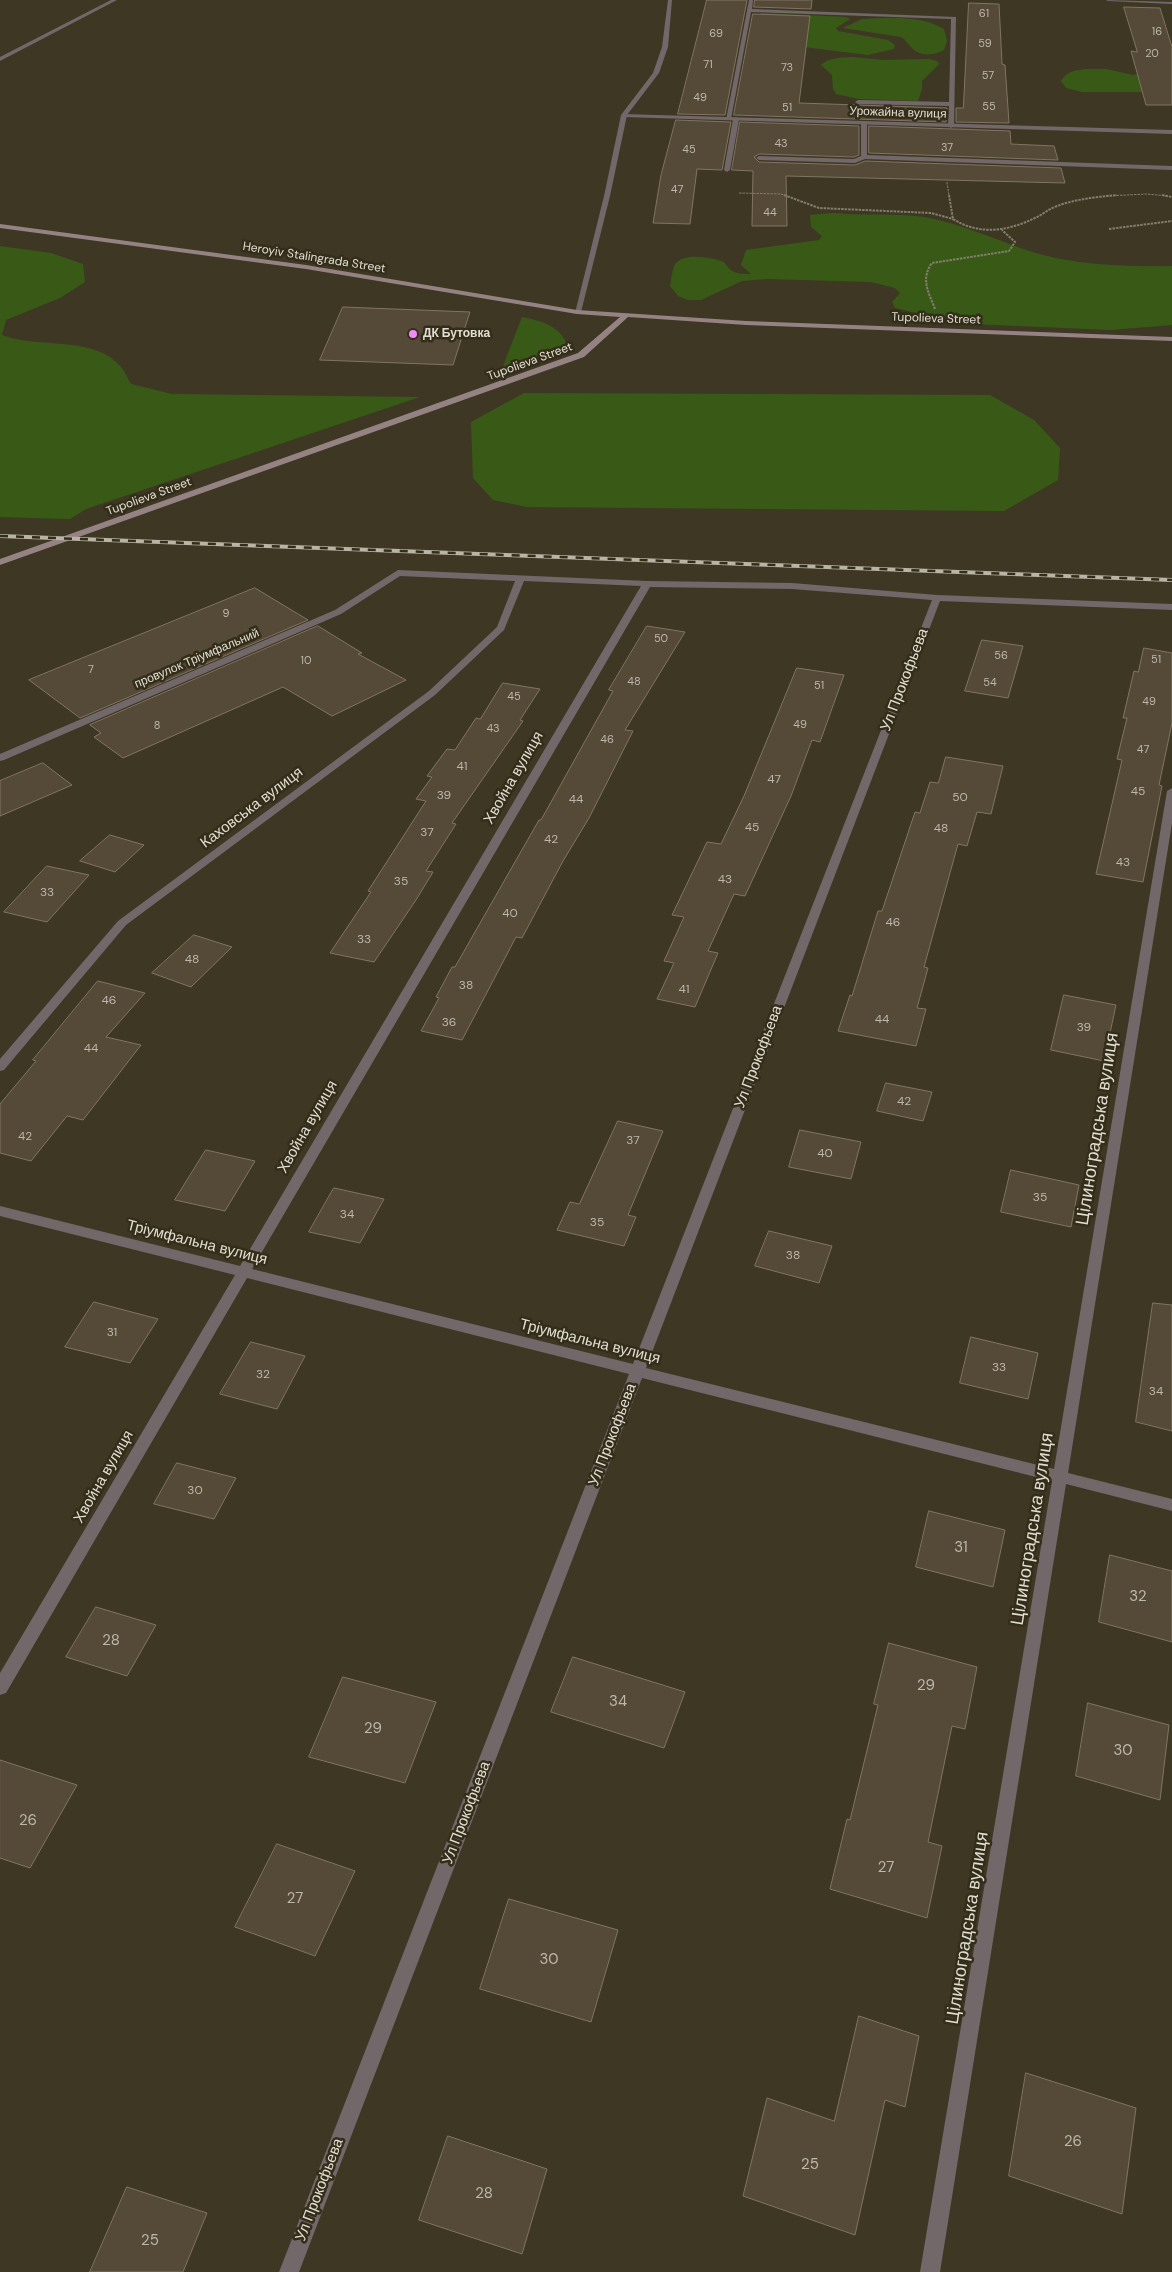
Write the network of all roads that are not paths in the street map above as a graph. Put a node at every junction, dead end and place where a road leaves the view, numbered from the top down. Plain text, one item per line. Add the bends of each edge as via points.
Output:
1 (114, 0) edge
2 (670, 0) edge
3 (751, 0) edge
4 (1108, 0) edge
5 (1172, 3) edge
6 (749, 10) junction
7 (0, 59) edge
8 (858, 102) dead end
9 (951, 104) junction
10 (624, 116) junction
11 (728, 119) junction
12 (736, 119) junction
13 (864, 123) junction
14 (951, 126) junction
15 (1172, 132) edge
16 (864, 157) junction
17 (759, 158) dead end
18 (1172, 168) edge
19 (727, 170) dead end
20 (0, 226) edge
21 (578, 312) junction
22 (625, 316) junction
23 (1172, 339) edge
24 (0, 562) edge
25 (521, 578) junction
26 (647, 584) junction
27 (937, 598) junction
28 (1172, 607) edge
29 (0, 758) edge
30 (1172, 791) edge
31 (0, 1067) edge
32 (0, 1210) edge
33 (242, 1272) junction
34 (638, 1371) junction
35 (1060, 1477) junction
36 (1172, 1505) edge
37 (0, 1688) edge
38 (288, 2272) edge
39 (930, 2272) edge

1 - 7 street
2 - 10 street via 664,47 656,73
3 - 6 street
4 - 5 street
6 - 9 street via 954,18
6 - 11 street
8 - 9 street
9 - 14 street
10 - 11 street, Урожайна вулиця
10 - 21 street
11 - 12 street, Урожайна вулиця
12 - 13 street, Урожайна вулиця
12 - 19 street
13 - 14 street, Урожайна вулиця
13 - 16 street
14 - 15 street, Урожайна вулиця
16 - 17 street via 855,161
16 - 18 street
20 - 21 main road, Heroyiv Stalingrada Street via 306,267
21 - 22 main road, Heroyiv Stalingrada Street
22 - 23 main road, Tupolieva Street via 746,324
22 - 24 main road, Tupolieva Street via 581,356
25 - 26 street
25 - 29 street, провулок Тріумфальний via 398,573 338,612
25 - 31 street, Каховська вулиця via 501,628 432,693 122,923
26 - 27 street via 792,586
26 - 33 street, Хвойна вулиця
27 - 28 street
27 - 34 street, Ул Прокофьева
30 - 35 street, Цілиноградська вулиця
32 - 33 street, Тріумфальна вулиця
33 - 34 street, Тріумфальна вулиця
33 - 37 street, Хвойна вулиця
34 - 35 street, Тріумфальна вулиця
34 - 38 street, Ул Прокофьева
35 - 36 street, Тріумфальна вулиця
35 - 39 street, Цілиноградська вулиця

